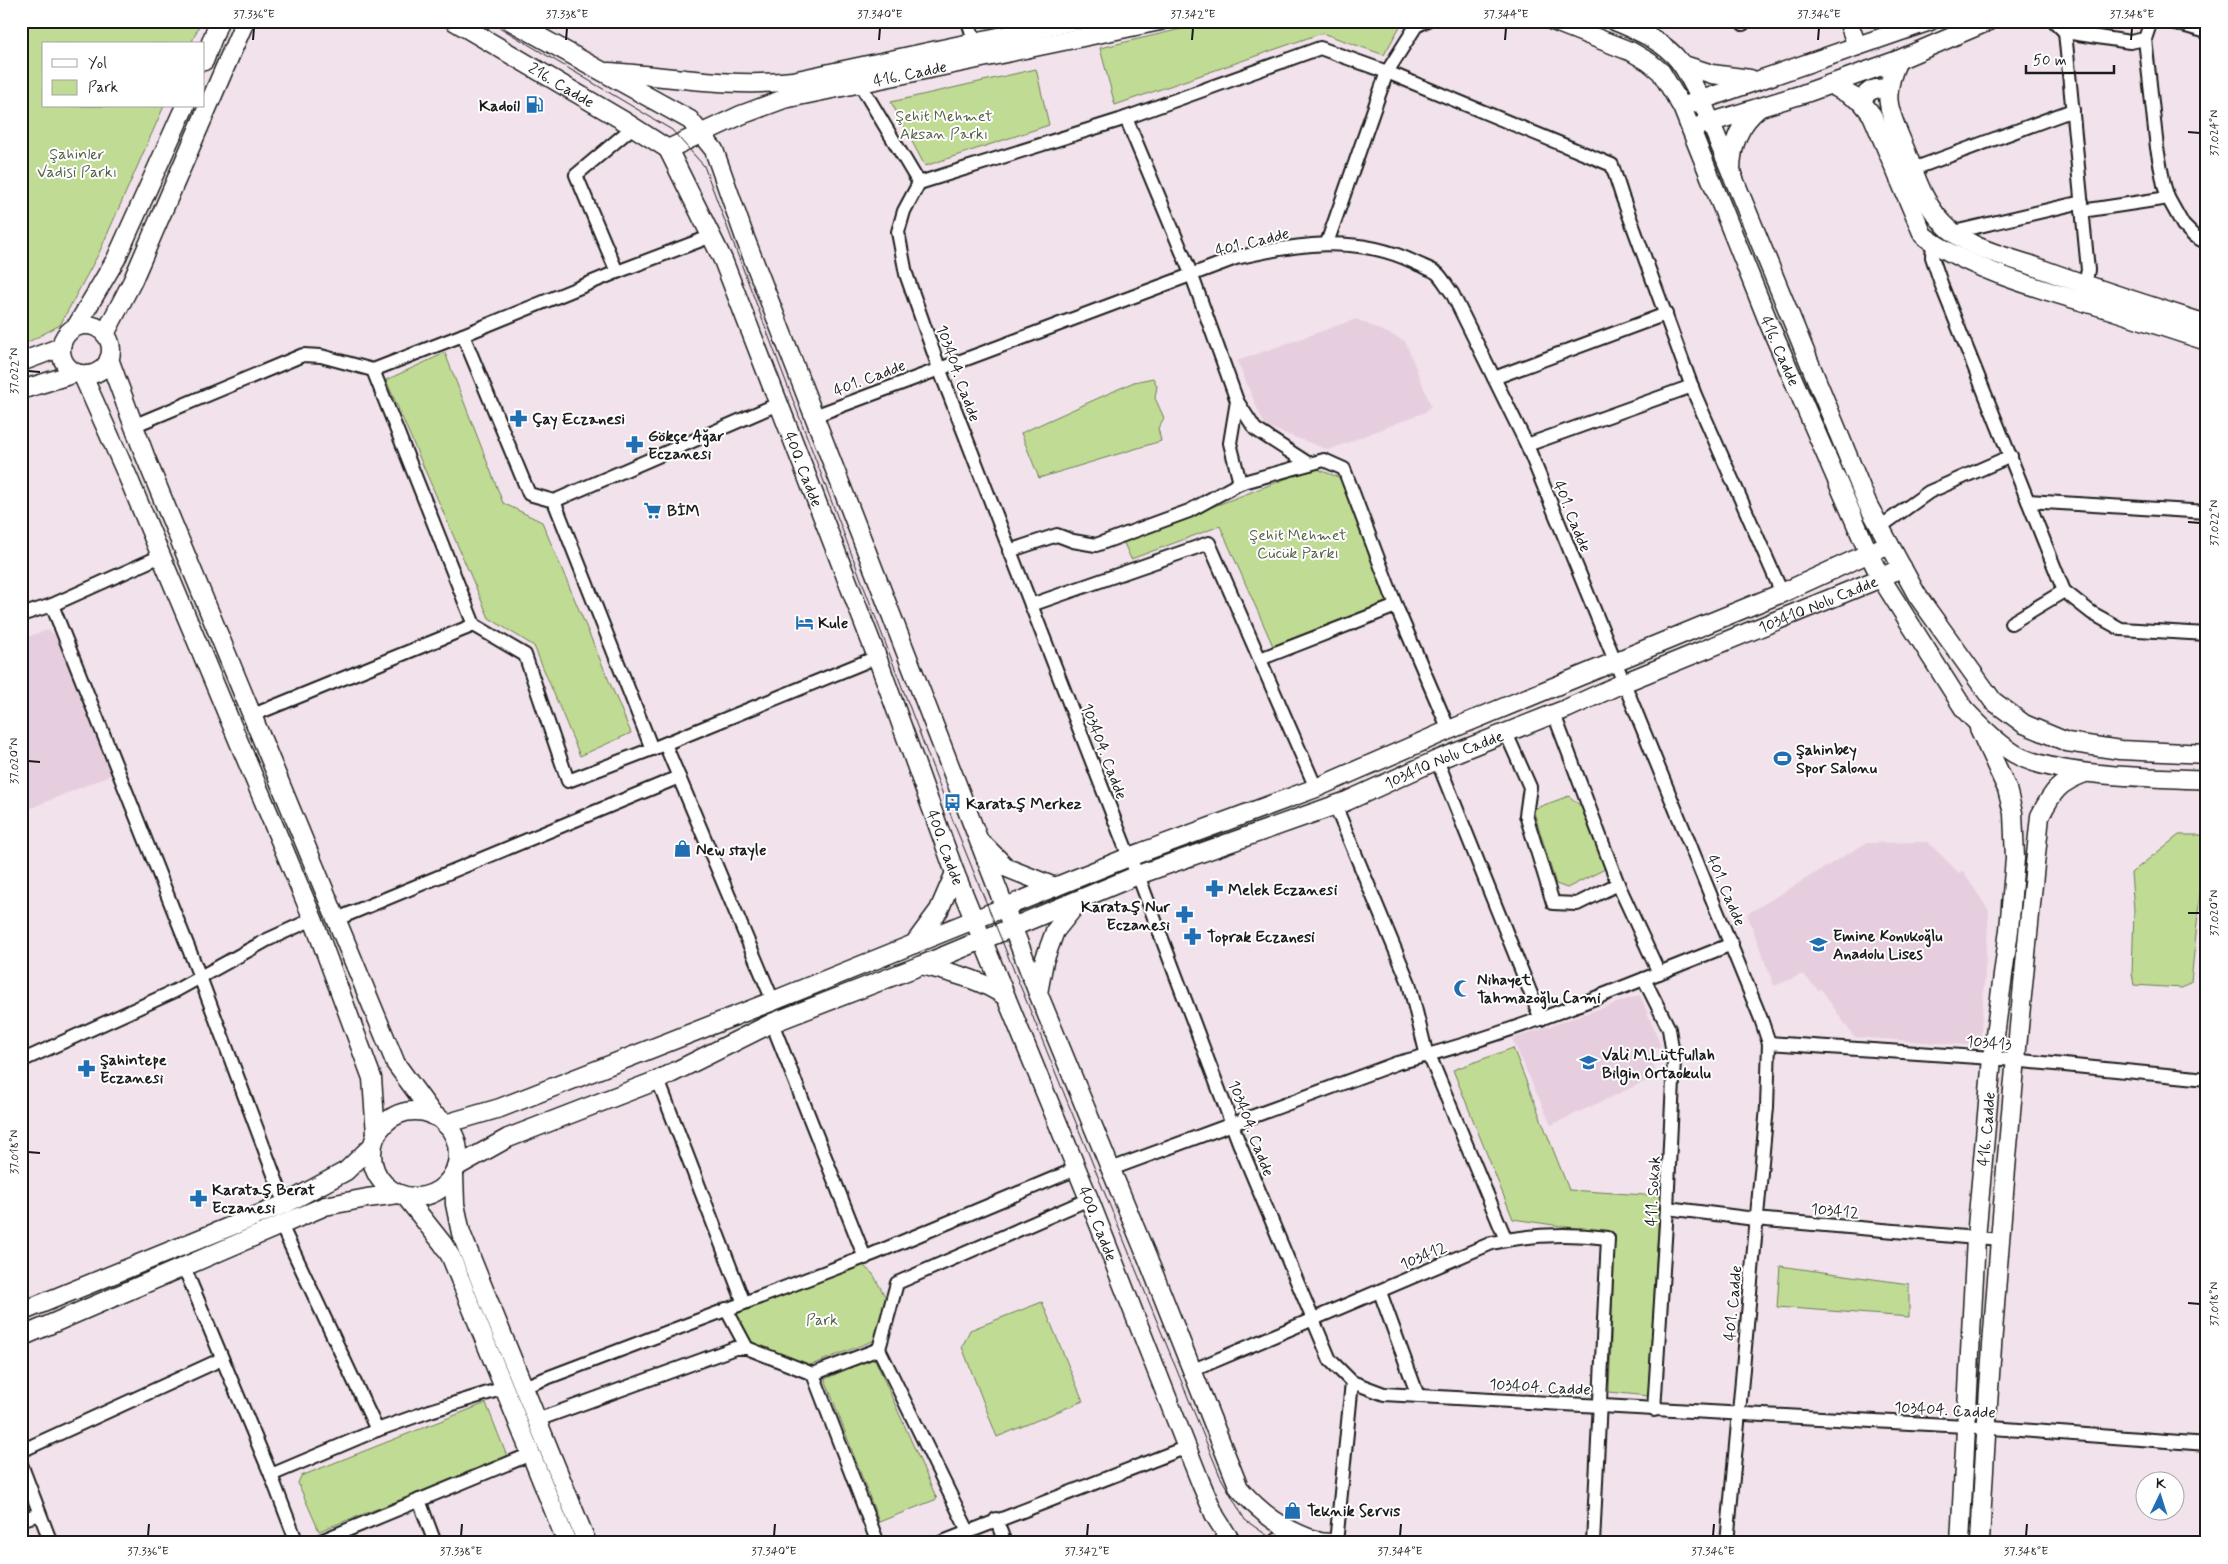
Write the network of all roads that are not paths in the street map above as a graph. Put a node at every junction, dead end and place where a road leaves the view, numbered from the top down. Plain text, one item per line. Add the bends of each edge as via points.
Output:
1 (219, 21) edge
2 (245, 21) edge
3 (454, 21) edge
4 (511, 21) edge
5 (968, 21) edge
6 (1073, 21) edge
7 (1160, 21) edge
8 (1426, 21) edge
9 (1553, 21) edge
10 (1615, 21) edge
11 (1848, 21) edge
12 (1930, 21) edge
13 (1989, 21) edge
14 (2054, 21) edge
15 (2151, 21) edge
16 (2168, 21) edge
17 (540, 29) edge
18 (2065, 32) junction
19 (2207, 32) edge
20 (2145, 39) junction
21 (975, 43) junction
22 (1857, 46) junction
23 (205, 58) edge
24 (1898, 60) junction
25 (1681, 64) junction
26 (601, 72) junction
27 (1387, 72) junction
28 (1756, 80) junction
29 (860, 84) junction
30 (1830, 84) junction
31 (1887, 89) junction
32 (1701, 99) junction
33 (1861, 102) junction
34 (1682, 106) junction
35 (1761, 106) junction
36 (184, 108) edge
37 (2073, 110) junction
38 (741, 115) junction
39 (1126, 118) junction
40 (1709, 122) junction
41 (633, 127) junction
42 (1692, 129) junction
43 (701, 134) junction
44 (668, 149) junction
45 (715, 155) junction
46 (1913, 169) junction
47 (1733, 181) junction
48 (919, 183) junction
49 (2168, 198) junction
50 (2082, 206) junction
51 (1954, 232) junction
52 (712, 236) junction
53 (1933, 242) junction
54 (1327, 243) junction
55 (2207, 243) edge
56 (616, 272) junction
57 (1192, 276) junction
58 (2085, 285) junction
59 (1666, 314) junction
60 (2207, 324) edge
61 (76, 326) junction
62 (106, 334) junction
63 (463, 335) junction
64 (2207, 341) edge
65 (61, 346) junction
66 (109, 359) junction
67 (21, 362) edge
68 (939, 368) junction
69 (373, 370) junction
70 (79, 374) junction
71 (1494, 378) junction
72 (44, 382) junction
73 (1692, 386) junction
74 (21, 390) edge
75 (95, 402) junction
76 (1237, 402) junction
77 (778, 404) junction
78 (814, 416) junction
79 (134, 426) junction
80 (1526, 445) junction
81 (2011, 456) junction
82 (1309, 464) junction
83 (1240, 483) junction
84 (2028, 500) junction
85 (554, 501) junction
86 (2207, 512) edge
87 (1880, 527) junction
88 (1889, 544) junction
89 (1010, 551) junction
90 (1869, 554) junction
91 (161, 556) junction
92 (1902, 567) junction
93 (1882, 578) junction
94 (1800, 585) junction
95 (2064, 591) junction
96 (1782, 593) junction
97 (52, 605) junction
98 (1031, 605) junction
99 (1396, 606) junction
100 (1810, 608) junction
101 (21, 615) edge
102 (2011, 623) dead end
103 (474, 625) junction
104 (2207, 634) edge
105 (877, 657) junction
106 (1260, 659) junction
107 (1614, 663) junction
108 (1623, 683) junction
109 (1554, 714) junction
110 (253, 715) junction
111 (1977, 723) junction
112 (1449, 730) junction
113 (1506, 733) junction
114 (665, 744) junction
115 (652, 749) junction
116 (2207, 754) edge
117 (1437, 760) junction
118 (2086, 772) junction
119 (680, 777) junction
120 (2207, 780) edge
121 (1316, 788) junction
122 (1335, 805) junction
123 (977, 836) junction
124 (1129, 857) junction
125 (954, 874) junction
126 (1138, 875) junction
127 (1618, 884) junction
128 (1055, 887) junction
129 (1081, 899) junction
130 (1005, 907) junction
131 (313, 919) junction
132 (337, 920) junction
133 (974, 920) junction
134 (1012, 928) junction
135 (982, 940) junction
136 (913, 944) junction
137 (1732, 944) junction
138 (922, 965) junction
139 (1659, 973) junction
140 (200, 977) junction
141 (1644, 979) junction
142 (1038, 993) junction
143 (1006, 997) junction
144 (774, 1001) junction
145 (1541, 1020) junction
146 (772, 1023) junction
147 (1769, 1043) junction
148 (1427, 1056) junction
149 (1992, 1058) junction
150 (2014, 1060) junction
151 (21, 1061) edge
152 (658, 1080) junction
153 (2207, 1080) edge
154 (440, 1120) junction
155 (1232, 1124) junction
156 (374, 1140) junction
157 (1076, 1169) junction
158 (1111, 1169) junction
159 (455, 1170) junction
160 (402, 1195) junction
161 (1089, 1199) junction
162 (285, 1204) junction
163 (1667, 1208) junction
164 (1755, 1219) junction
165 (281, 1225) junction
166 (1976, 1238) junction
167 (1506, 1240) junction
168 (2000, 1240) junction
169 (865, 1258) junction
170 (184, 1267) junction
171 (1380, 1292) junction
172 (744, 1303) junction
173 (726, 1309) junction
174 (21, 1312) edge
175 (1314, 1320) junction
176 (21, 1338) edge
177 (747, 1348) junction
178 (879, 1349) junction
179 (222, 1359) junction
180 (1191, 1371) junction
181 (813, 1374) junction
182 (1352, 1382) junction
183 (523, 1387) junction
184 (504, 1388) junction
185 (1418, 1396) junction
186 (1600, 1406) junction
187 (1654, 1410) junction
188 (1740, 1414) junction
189 (537, 1420) junction
190 (1965, 1426) junction
191 (1986, 1428) junction
192 (378, 1430) junction
193 (2207, 1444) edge
194 (1187, 1446) junction
195 (21, 1450) edge
196 (531, 1454) junction
197 (21, 1464) edge
198 (271, 1475) junction
199 (419, 1500) junction
200 (39, 1514) junction
201 (1265, 1515) junction
202 (1215, 1516) junction
203 (996, 1519) junction
204 (21, 1520) edge
205 (968, 1531) junction
206 (1328, 1542) edge
207 (51, 1543) edge
208 (297, 1543) edge
209 (316, 1543) edge
210 (435, 1543) edge
211 (567, 1543) edge
212 (587, 1543) edge
213 (874, 1543) edge
214 (940, 1543) edge
215 (1005, 1543) edge
216 (1218, 1543) edge
217 (1232, 1543) edge
218 (1278, 1543) edge
219 (1593, 1543) edge
220 (1727, 1543) edge
221 (1960, 1543) edge
222 (1980, 1543) edge

1 - 23 street
2 - 62 street via 132,282
3 - 41 street, 216. Cadde
4 - 17 street, 216. Cadde
5 - 21 street
6 - 21 street
7 - 29 street, 416. Cadde
8 - 27 street via 1416,26
9 - 34 street, 416. Cadde via 1632,52 1649,62 1661,72
10 - 25 street via 1665,46
11 - 22 street
12 - 22 street
13 - 24 street
14 - 18 street
15 - 20 street
16 - 19 street
17 - 26 street, 216. Cadde
18 - 20 street via 2130,42
18 - 37 street
20 - 49 street via 2157,148
21 - 26 street via 822,76 766,84
22 - 28 street
24 - 30 street
24 - 31 street
25 - 28 street via 1712,74
25 - 32 street
26 - 43 street, 216. Cadde via 690,120
27 - 39 street via 1320,48
27 - 54 street
27 - 59 street via 1612,165
28 - 32 street
29 - 38 street, 416. Cadde via 784,99
29 - 48 street
30 - 33 street
30 - 35 street
31 - 33 street via 1872,89
31 - 46 street via 1888,105
32 - 34 street
32 - 40 street
33 - 53 street via 1878,127 1923,235
34 - 42 street, 416. Cadde
35 - 40 street
35 - 47 street via 1746,120 1736,138 1731,159
36 - 61 street via 116,259
37 - 46 street
37 - 50 street
38 - 43 street, 416. Cadde
38 - 45 street via 725,129
39 - 48 street
39 - 57 street
40 - 42 street
40 - 47 street
41 - 44 street, 216. Cadde
41 - 56 street via 576,175
42 - 90 street, 416. Cadde via 1770,326
43 - 44 street, 416. Cadde
43 - 45 street, 216. Cadde
44 - 52 street, 400. Cadde
45 - 78 street, 400. Cadde
46 - 51 street via 1922,196
47 - 87 street
48 - 68 street, 103404. Cadde via 904,210 898,232 906,274
49 - 50 street
49 - 55 street via 2184,225
50 - 51 street
50 - 58 street via 2088,270
51 - 58 street via 1964,240
52 - 56 street
52 - 77 street, 400. Cadde
53 - 64 street via 1963,258 2020,280
53 - 81 street via 1932,257 1943,289
54 - 57 street, 401. Cadde via 1236,258
54 - 71 street, 401. Cadde via 1368,248 1403,257 1437,274 1452,293
56 - 63 street
57 - 68 street, 401. Cadde
57 - 76 street
58 - 60 street
59 - 71 street
59 - 73 street
61 - 62 street via 95,326
61 - 65 street via 66,335
62 - 66 street via 111,346
63 - 69 street
63 - 85 street via 529,494
65 - 67 street
65 - 70 street via 66,365
66 - 70 street via 101,370
66 - 79 street
68 - 78 street, 401. Cadde
68 - 89 street, 103404. Cadde
69 - 79 street via 321,356 303,356
69 - 103 street
70 - 72 street
70 - 75 street
71 - 80 street, 401. Cadde
72 - 74 street
72 - 75 street via 70,386
73 - 80 street
73 - 96 street
75 - 91 street
76 - 82 street via 1255,429
76 - 83 street via 1230,443
77 - 85 street
77 - 105 street, 400. Cadde
78 - 123 street, 400. Cadde
79 - 110 street
80 - 107 street, 401. Cadde
81 - 84 street
81 - 87 street via 1929,492
82 - 83 street
82 - 99 street via 1324,460 1344,470
83 - 89 street via 1189,511 1096,545 1057,535
84 - 86 street
84 - 95 street
85 - 115 street
87 - 88 street
88 - 90 street
88 - 92 street
89 - 98 street, 103404. Cadde
90 - 93 street, 416. Cadde
90 - 94 street
91 - 97 street
91 - 131 street
92 - 93 street, 103410 Nolu Cadde
92 - 116 street via 1917,595 1993,701 2024,724 2067,742 2097,747
93 - 100 street, 103410 Nolu Cadde
93 - 111 street, 416. Cadde via 1964,709
94 - 96 street
94 - 100 street
95 - 102 street
95 - 104 street via 2092,614 2121,629
96 - 107 street
97 - 101 street
97 - 140 street
98 - 106 street via 1209,543
98 - 124 street, 103404. Cadde
99 - 106 street
99 - 112 street
100 - 108 street, 103410 Nolu Cadde
103 - 110 street
103 - 115 street via 525,655 568,781
105 - 114 street
105 - 125 street, 400. Cadde
106 - 121 street
107 - 108 street, 401. Cadde
107 - 112 street
108 - 109 street, 103410 Nolu Cadde
108 - 137 street, 401. Cadde
109 - 113 street, 103410 Nolu Cadde
109 - 127 street
110 - 132 street
111 - 118 street, 416. Cadde via 2015,754 2038,763
111 - 149 street, 416. Cadde via 2007,789 2016,836 2009,930
112 - 121 street
113 - 117 street, 103410 Nolu Cadde
113 - 127 street via 1530,787 1526,815 1554,904 1577,904
114 - 115 street
114 - 119 street
117 - 122 street, 103410 Nolu Cadde
117 - 145 street
118 - 120 street, 416. Cadde
118 - 150 street via 2058,788 2040,816
119 - 132 street
119 - 144 street
121 - 124 street
122 - 126 street, 103410 Nolu Cadde
122 - 148 street via 1409,983
123 - 128 street via 1007,868
123 - 130 street, 400. Cadde
124 - 126 street, 103404. Cadde
124 - 128 street
125 - 133 street, 400. Cadde
125 - 136 street via 939,910
126 - 129 street, 103410 Nolu Cadde
126 - 155 street, 103404. Cadde
127 - 139 street
128 - 130 street
129 - 134 street, 103410 Nolu Cadde
129 - 142 street via 1055,931 1044,961
130 - 133 street
130 - 134 street, 400. Cadde
131 - 140 street
131 - 156 street via 372,1078
132 - 154 street via 396,1064
133 - 135 street, 400. Cadde
133 - 136 street
134 - 135 street, 103410 Nolu Cadde
134 - 142 street, 400. Cadde
135 - 138 street, 103410 Nolu Cadde
135 - 143 street, 400. Cadde
136 - 144 street
137 - 139 street
137 - 147 street, 401. Cadde
138 - 143 street via 994,988
138 - 146 street, 103410 Nolu Cadde
139 - 141 street
140 - 151 street via 175,992
140 - 162 street
141 - 145 street
141 - 163 street, 411. Sokak via 1669,1029 1674,1060
142 - 158 street, 400. Cadde
143 - 157 street, 400. Cadde
144 - 154 street via 500,1108
145 - 148 street
146 - 152 street, 103410 Nolu Cadde
146 - 169 street
147 - 149 street, 103413
147 - 164 street, 401. Cadde via 1767,1107
148 - 155 street via 1397,1063
148 - 167 street
149 - 150 street, 103413
149 - 166 street, 416. Cadde
150 - 153 street, 103413
150 - 168 street
152 - 159 street, 103410 Nolu Cadde via 508,1138
152 - 172 street
154 - 156 street via 422,1111 408,1111 384,1123
154 - 159 street via 453,1134 458,1147
155 - 158 street
155 - 175 street, 103404. Cadde
156 - 160 street via 371,1160 375,1172 382,1183
156 - 162 street via 346,1170
157 - 161 street, 400. Cadde
157 - 169 street
158 - 180 street, 400. Cadde
159 - 160 street via 445,1186 432,1194 418,1198
159 - 183 street via 455,1204 461,1233
160 - 165 street via 325,1206
160 - 184 street via 451,1258
161 - 178 street via 897,1283
161 - 194 street, 400. Cadde
162 - 174 street
163 - 164 street, 103412
163 - 187 street, 411. Sokak
164 - 166 street, 103412
164 - 188 street, 401. Cadde
165 - 170 street
165 - 192 street
166 - 168 street, 103412
166 - 190 street, 416. Cadde
167 - 171 street, 103412 via 1492,1243
167 - 186 street, 103412 via 1560,1234 1608,1238
168 - 191 street
169 - 172 street
170 - 176 street
170 - 179 street
171 - 175 street, 103412
171 - 185 street
172 - 173 street
173 - 177 street
173 - 183 street
175 - 180 street, 103412
175 - 182 street, 103404. Cadde via 1330,1360
177 - 181 street
177 - 189 street via 736,1348
178 - 181 street
178 - 205 street
179 - 195 street
179 - 198 street
180 - 201 street, 400. Cadde via 1239,1488
181 - 213 street via 876,1538
182 - 185 street, 103404. Cadde via 1384,1394
182 - 206 street
183 - 189 street
184 - 192 street
184 - 196 street
185 - 186 street, 103404. Cadde
186 - 187 street, 103404. Cadde
186 - 219 street
187 - 188 street, 103404. Cadde
188 - 190 street, 103404. Cadde
188 - 220 street, 401. Cadde
189 - 212 street
190 - 191 street, 103404. Cadde
190 - 221 street, 416. Cadde
191 - 193 street, 103404. Cadde
191 - 222 street
192 - 198 street
194 - 202 street, 400. Cadde
194 - 203 street
196 - 199 street
196 - 211 street
197 - 200 street
198 - 208 street
199 - 209 street
199 - 210 street
200 - 204 street
200 - 207 street
201 - 206 street via 1298,1535
201 - 218 street
202 - 216 street
202 - 217 street, 400. Cadde
203 - 205 street
203 - 215 street
205 - 214 street
206 - 218 street

